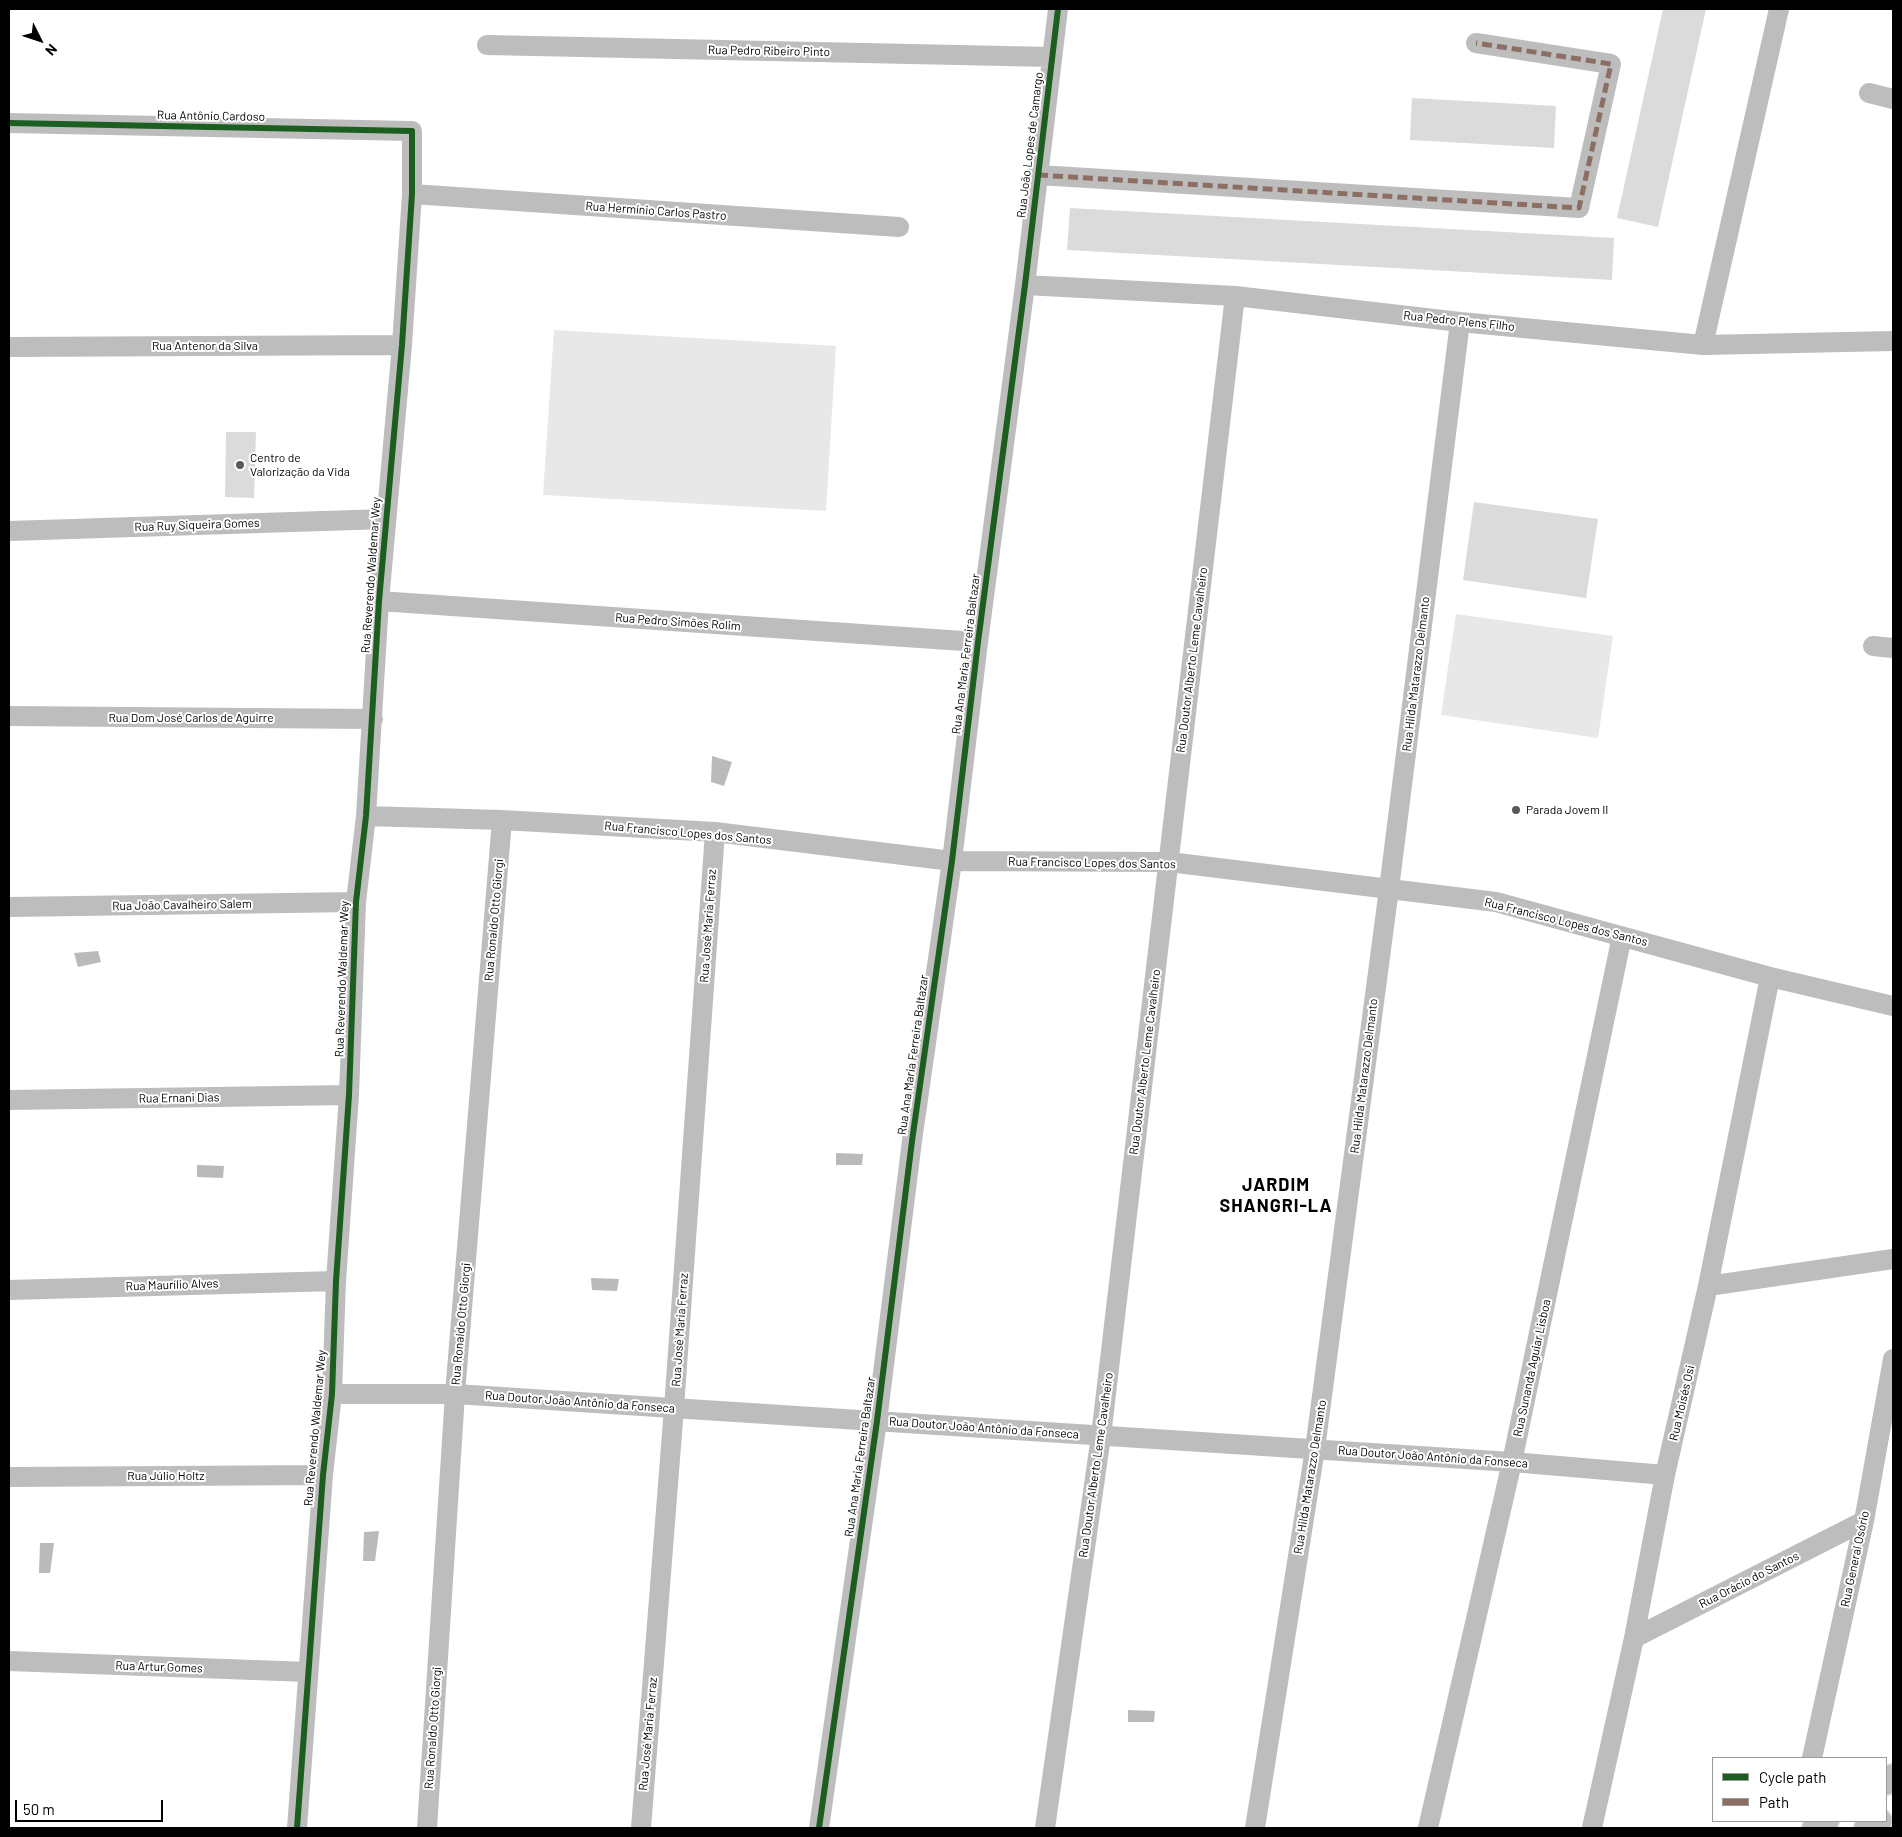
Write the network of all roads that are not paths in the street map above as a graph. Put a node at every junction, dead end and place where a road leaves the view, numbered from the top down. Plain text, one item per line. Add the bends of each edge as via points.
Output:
1 (1058, 9) edge
2 (1779, 9) edge
3 (1476, 43) dead end
4 (487, 45) dead end
5 (1052, 57) junction
6 (1869, 94) dead end
7 (1893, 99) edge
8 (9, 122) edge
9 (412, 131) joint
10 (1038, 175) junction
11 (412, 194) junction
12 (899, 227) dead end
13 (1026, 284) junction
14 (1235, 296) junction
15 (1460, 322) junction
16 (1893, 340) edge
17 (402, 345) junction
18 (1703, 345) junction
19 (9, 346) edge
20 (386, 520) junction
21 (9, 532) edge
22 (378, 601) junction
23 (978, 642) junction
24 (1873, 646) dead end
25 (1893, 648) edge
26 (9, 716) edge
27 (373, 719) junction
28 (366, 816) junction
29 (502, 820) junction
30 (715, 832) junction
31 (952, 861) junction
32 (1169, 862) junction
33 (1389, 889) junction
34 (356, 902) junction
35 (9, 907) edge
36 (1622, 936) junction
37 (1770, 977) junction
38 (1893, 1006) edge
39 (349, 1095) junction
40 (9, 1100) edge
41 (1893, 1259) edge
42 (336, 1281) junction
43 (1708, 1286) junction
44 (9, 1290) edge
45 (1893, 1359) edge
46 (332, 1394) junction
47 (455, 1394) junction
48 (674, 1408) junction
49 (877, 1421) junction
50 (1101, 1436) junction
51 (1315, 1449) junction
52 (1512, 1462) junction
53 (323, 1475) junction
54 (1665, 1475) junction
55 (9, 1477) edge
56 (1864, 1521) junction
57 (1634, 1638) junction
58 (9, 1661) edge
59 (308, 1672) junction
60 (1812, 1757) edge
61 (1824, 1822) edge
62 (297, 1828) edge
63 (427, 1828) edge
64 (641, 1828) edge
65 (819, 1828) edge
66 (1046, 1828) edge
67 (1255, 1828) edge
68 (1428, 1828) edge
69 (1592, 1828) edge
70 (1813, 1828) edge

1 - 5 street, Rua João Lopes de Camargo
2 - 18 street
3 - 10 street via 1611,64 1579,208
4 - 5 street, Rua Pedro Ribeiro Pinto
5 - 10 street, Rua João Lopes de Camargo
6 - 7 street
8 - 9 street, Rua Antônio Cardoso
9 - 11 street, Rua Reverendo Waldemar Wey
10 - 13 street, Rua João Lopes de Camargo
11 - 12 street, Rua Hermínio Carlos Pastro
11 - 17 street, Rua Reverendo Waldemar Wey
13 - 14 street, Rua Pedro Plens Filho
13 - 23 street, Rua Ana Maria Ferreira Baltazar
14 - 15 street, Rua Pedro Plens Filho
14 - 32 street, Rua Doutor Alberto Leme Cavalheiro
15 - 18 street, Rua Pedro Plens Filho
15 - 33 street, Rua Hilda Matarazzo Delmanto
16 - 18 street, Rua Pedro Plens Filho
17 - 19 street, Rua Antenor da Silva
17 - 20 street, Rua Reverendo Waldemar Wey
20 - 21 street, Rua Ruy Siqueira Gomes
20 - 22 street, Rua Reverendo Waldemar Wey
22 - 23 street, Rua Pedro Simões Rolim
22 - 27 street, Rua Reverendo Waldemar Wey
23 - 31 street, Rua Ana Maria Ferreira Baltazar
24 - 25 street
26 - 27 street, Rua Dom José Carlos de Aguirre
27 - 28 street, Rua Reverendo Waldemar Wey
28 - 29 street, Rua Francisco Lopes dos Santos
28 - 34 street, Rua Reverendo Waldemar Wey
29 - 30 street, Rua Francisco Lopes dos Santos
29 - 47 street, Rua Ronaldo Otto Giorgi
30 - 31 street, Rua Francisco Lopes dos Santos
30 - 48 street, Rua José Maria Ferraz
31 - 32 street, Rua Francisco Lopes dos Santos
31 - 49 street, Rua Ana Maria Ferreira Baltazar
32 - 33 street, Rua Francisco Lopes dos Santos
32 - 50 street, Rua Doutor Alberto Leme Cavalheiro
33 - 36 street, Rua Francisco Lopes dos Santos via 1496,902
33 - 51 street, Rua Hilda Matarazzo Delmanto
34 - 35 street, Rua João Cavalheiro Salem
34 - 39 street, Rua Reverendo Waldemar Wey
36 - 37 street, Rua Francisco Lopes dos Santos
36 - 52 street, Rua Sunanda Aguiar Lisboa
37 - 38 street, Rua Francisco Lopes dos Santos
37 - 43 street, Rua Moisés Osi
39 - 40 street, Rua Ernani Dias
39 - 42 street, Rua Reverendo Waldemar Wey
41 - 43 street
42 - 44 street, Rua Maurílio Alves
42 - 46 street, Rua Reverendo Waldemar Wey
43 - 54 street, Rua Moisés Osi
45 - 56 street, Rua General Osório
46 - 47 street, Rua Doutor João Antônio da Fonseca
46 - 53 street, Rua Reverendo Waldemar Wey
47 - 48 street, Rua Doutor João Antônio da Fonseca
47 - 63 street, Rua Ronaldo Otto Giorgi
48 - 49 street, Rua Doutor João Antônio da Fonseca
48 - 64 street, Rua José Maria Ferraz
49 - 50 street, Rua Doutor João Antônio da Fonseca
49 - 65 street, Rua Ana Maria Ferreira Baltazar
50 - 51 street, Rua Doutor João Antônio da Fonseca
50 - 66 street, Rua Doutor Alberto Leme Cavalheiro
51 - 52 street, Rua Doutor João Antônio da Fonseca
51 - 67 street, Rua Hilda Matarazzo Delmanto
52 - 54 street, Rua Doutor João Antônio da Fonseca
52 - 68 street, Rua Sunanda Aguiar Lisboa
53 - 55 street, Rua Júlio Holtz
53 - 59 street, Rua Reverendo Waldemar Wey
54 - 57 street, Rua Moisés Osi
56 - 57 street, Rua Orácio do Santos
56 - 60 street, Rua General Osório
57 - 69 street, Rua Moisés Osi
58 - 59 street, Rua Artur Gomes
59 - 62 street, Rua Reverendo Waldemar Wey
61 - 70 main road

